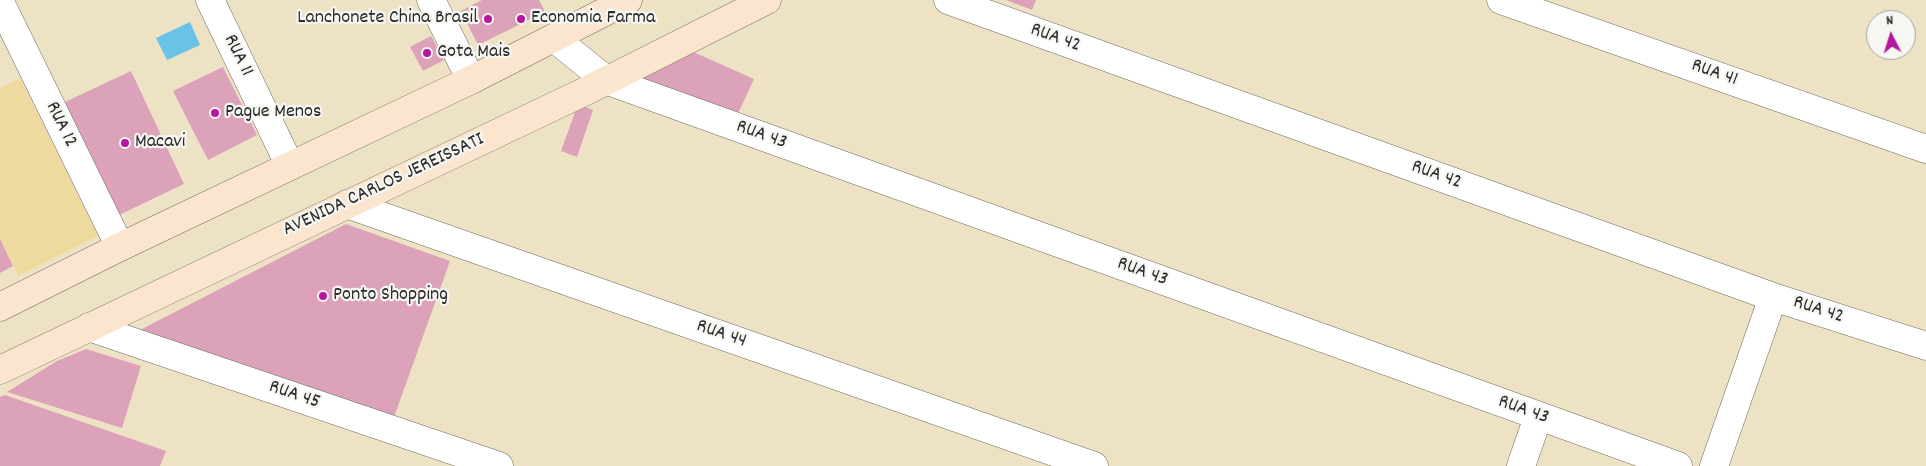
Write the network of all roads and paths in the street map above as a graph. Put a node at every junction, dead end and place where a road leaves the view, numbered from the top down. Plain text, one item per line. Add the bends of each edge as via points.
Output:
1 (210, 0) edge
2 (432, 0) edge
3 (628, 0) edge
4 (767, 0) edge
5 (948, 0) edge
6 (1501, 0) edge
7 (0, 2) edge
8 (554, 38) junction
9 (470, 80) junction
10 (606, 80) junction
11 (1926, 149) edge
12 (290, 166) junction
13 (347, 204) junction
14 (120, 247) junction
15 (1773, 297) junction
16 (0, 307) edge
17 (89, 327) junction
18 (1926, 346) edge
19 (0, 370) edge
20 (1538, 417) junction
21 (498, 466) edge
22 (1094, 466) edge
23 (1521, 466) edge
24 (1678, 466) edge
25 (1714, 466) edge

1 - 12 street, RUA 11
2 - 9 street
3 - 8 street
4 - 10 street, AVENIDA CARLOS JEREISSATI
5 - 15 street, RUA 42
6 - 11 street, RUA 41
7 - 14 street, RUA 12
8 - 9 street
8 - 10 street, RUA 43
9 - 12 street
10 - 13 street, AVENIDA CARLOS JEREISSATI
10 - 20 street, RUA 43
12 - 14 street
13 - 17 street, AVENIDA CARLOS JEREISSATI
13 - 22 street, RUA 44
14 - 16 street
15 - 18 street, RUA 42
15 - 25 street
17 - 19 street, AVENIDA CARLOS JEREISSATI
17 - 21 street, RUA 45
20 - 23 street
20 - 24 street, RUA 43

